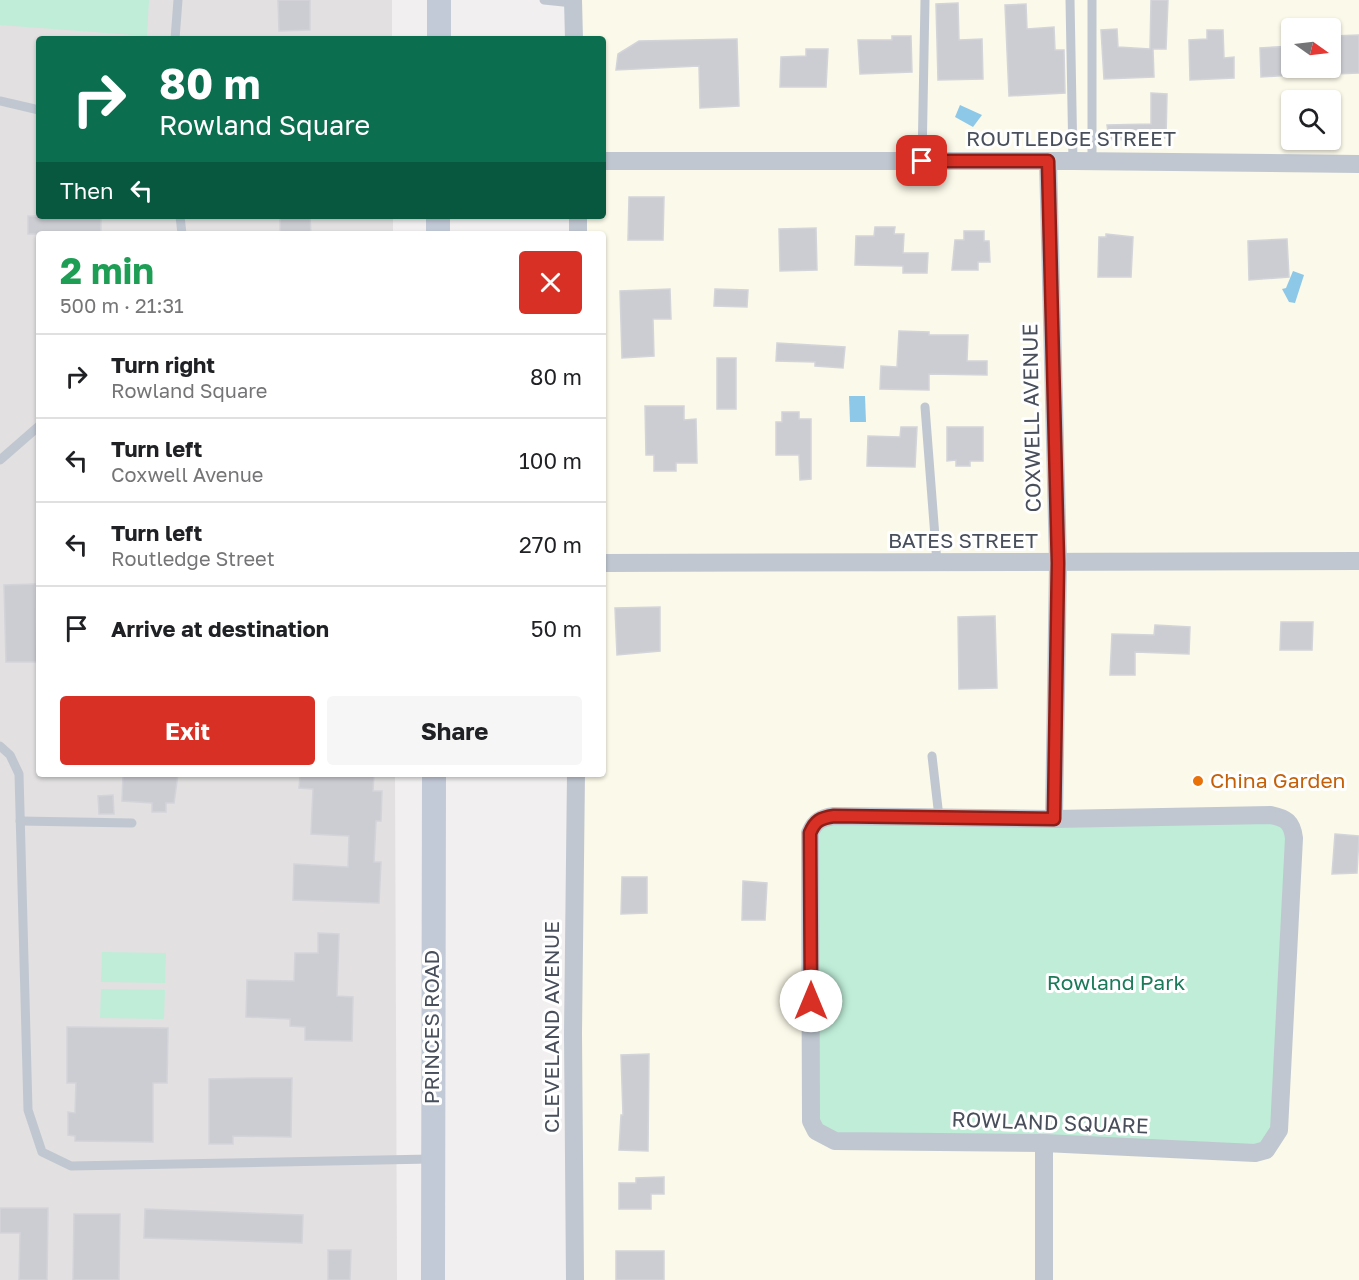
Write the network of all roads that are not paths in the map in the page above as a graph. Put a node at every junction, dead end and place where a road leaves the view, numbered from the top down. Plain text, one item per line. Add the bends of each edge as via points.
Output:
1 (178, 0) edge
2 (439, 0) edge
3 (544, 0) edge
4 (925, 0) edge
5 (1070, 0) edge
6 (1092, 0) edge
7 (573, 1) edge
8 (175, 36) edge
9 (439, 36) edge
10 (574, 36) edge
11 (0, 101) edge
12 (36, 109) edge
13 (606, 161) edge
14 (922, 161) junction
15 (1048, 161) junction
16 (1073, 161) junction
17 (1092, 161) junction
18 (1359, 164) edge
19 (925, 407) dead end
20 (36, 429) edge
21 (0, 460) edge
22 (1359, 561) edge
23 (606, 562) edge
24 (937, 563) junction
25 (1058, 563) junction
26 (0, 746) edge
27 (932, 756) dead end
28 (434, 777) edge
29 (576, 777) edge
30 (939, 817) junction
31 (1054, 819) junction
32 (20, 821) junction
33 (132, 823) dead end
34 (1044, 1143) junction
35 (431, 1159) junction
36 (433, 1280) edge
37 (575, 1280) edge
38 (1044, 1280) edge

1 - 8 lane
2 - 9 main road
3 - 7 lane
4 - 14 lane
5 - 16 lane
6 - 17 lane
7 - 10 street
11 - 12 lane
13 - 14 street, ROUTLEDGE STREET
14 - 15 street, ROUTLEDGE STREET
15 - 16 street, ROUTLEDGE STREET
15 - 25 street, COXWELL AVENUE
16 - 17 street, ROUTLEDGE STREET
17 - 18 street, ROUTLEDGE STREET
19 - 24 lane
20 - 21 lane
22 - 25 street, BATES STREET
23 - 24 street, BATES STREET
24 - 25 street, BATES STREET
25 - 31 street, COXWELL AVENUE
26 - 32 lane via 10,754 19,774
27 - 30 lane
28 - 35 main road, PRINCES ROAD
29 - 37 street, CLEVELAND AVENUE
30 - 31 street, ROWLAND SQUARE
30 - 34 street, ROWLAND SQUARE via 834,816 821,818 810,833 811,1121 816,1131 835,1141
31 - 34 street, ROWLAND SQUARE via 1271,815 1288,821 1294,837 1278,1130 1271,1146 1255,1153
32 - 33 lane
32 - 35 lane via 28,1110 42,1152 71,1166
34 - 38 street
35 - 36 main road, PRINCES ROAD

